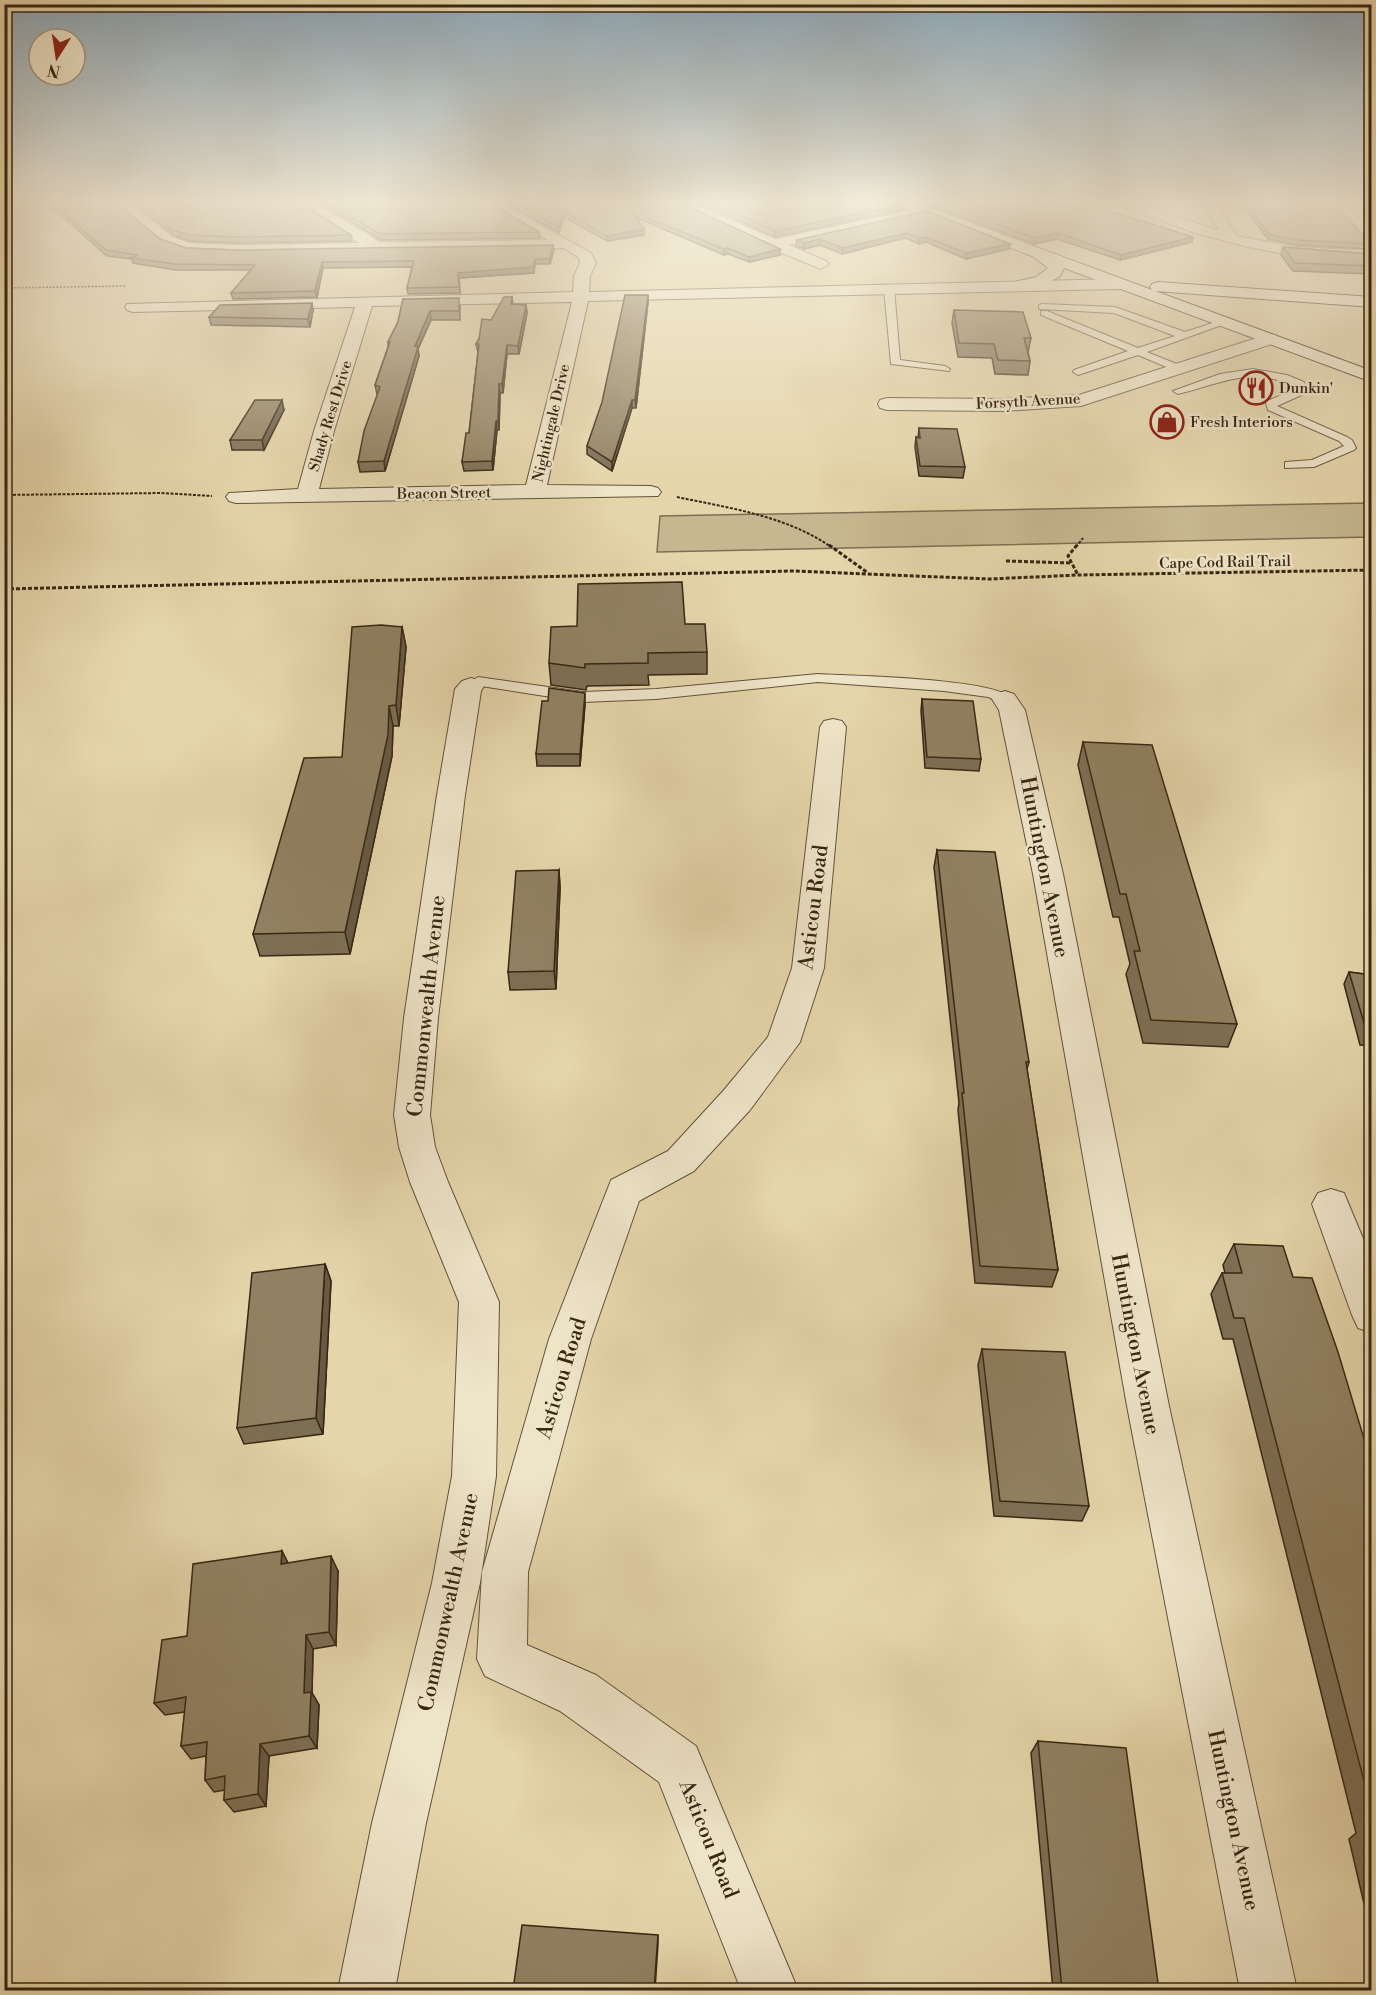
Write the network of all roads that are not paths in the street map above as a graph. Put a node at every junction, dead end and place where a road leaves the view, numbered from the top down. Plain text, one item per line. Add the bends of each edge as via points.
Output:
1 (654, 294) edge
2 (889, 294) edge
3 (1038, 294) edge
4 (1147, 294) edge
5 (1233, 294) edge
6 (1267, 294) edge
7 (581, 296) junction
8 (365, 302) junction
9 (1371, 302) edge
10 (133, 307) dead end
11 (1103, 308) junction
12 (1043, 310) junction
13 (1064, 321) junction
14 (1229, 324) junction
15 (1052, 328) dead end
16 (1185, 336) junction
17 (1269, 339) junction
18 (1101, 350) dead end
19 (1139, 351) junction
20 (1121, 358) junction
21 (945, 369) dead end
22 (1180, 369) junction
23 (1078, 372) dead end
24 (1371, 377) edge
25 (1178, 391) dead end
26 (887, 404) dead end
27 (1311, 447) dead end
28 (1332, 456) junction
29 (1289, 465) dead end
30 (535, 491) junction
31 (651, 492) road end
32 (307, 496) junction
33 (236, 497) road end
34 (471, 686) joint
35 (1005, 699) joint
36 (833, 727) dead end
37 (1331, 1204) dead end
38 (1371, 1315) edge
39 (366, 1990) edge
40 (770, 1990) edge
41 (1269, 1990) edge

1 - 7 street
2 - 21 lane via 895,362
3 - 12 lane
4 - 14 street
5 - 14 street via 1218,295 1204,302 1206,308
6 - 9 street
7 - 8 street
7 - 30 street, Nightingale Drive
8 - 10 street
8 - 32 street, Shady Rest Drive
11 - 12 lane
11 - 13 lane
11 - 16 lane via 1123,311
12 - 13 lane
12 - 15 lane
13 - 19 lane
14 - 16 lane
14 - 17 street
16 - 19 lane
17 - 22 street, Forsyth Avenue
17 - 24 street
18 - 20 lane
19 - 20 lane
19 - 22 lane
20 - 23 lane
22 - 26 street, Forsyth Avenue via 1081,400 1004,405
25 - 28 lane via 1241,372 1276,374 1302,386 1300,392 1271,403 1274,409 1351,445 1348,451
27 - 28 lane
28 - 29 lane via 1309,464
30 - 31 street, Beacon Street
30 - 32 street, Beacon Street
32 - 33 street, Beacon Street
34 - 35 lane via 477,681 583,697 818,678 944,686
34 - 39 street, Commonwealth Avenue via 449,807 412,1115 417,1147 429,1182 479,1302 474,1476 456,1583 399,1823
35 - 41 street, Huntington Avenue via 1012,710 1048,874 1148,1406
36 - 40 street, Asticou Road via 808,968 783,1042 681,1161 624,1191 570,1339 505,1572 502,1659 578,1693 678,1764
37 - 38 street

